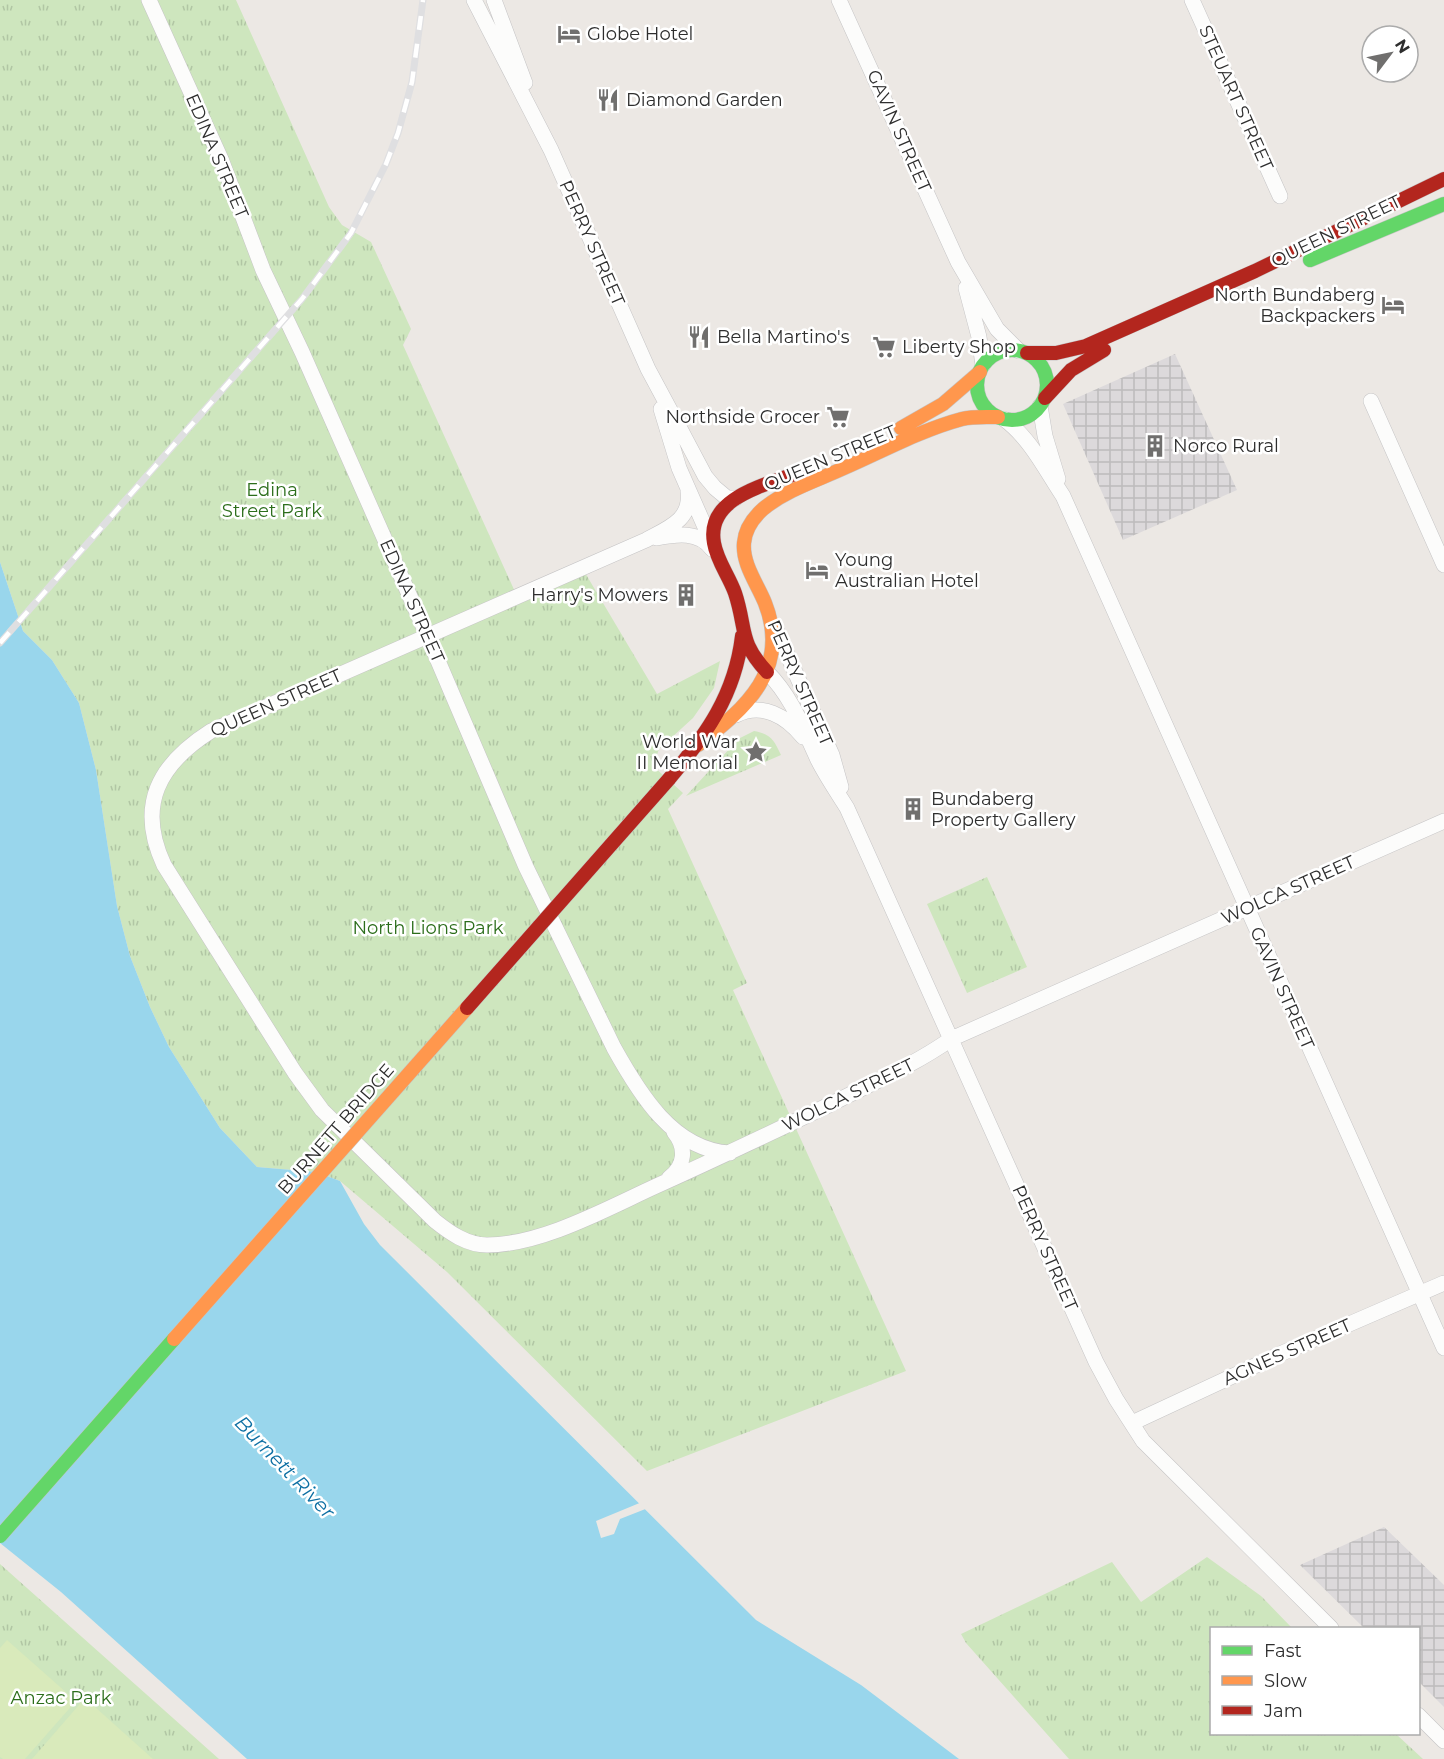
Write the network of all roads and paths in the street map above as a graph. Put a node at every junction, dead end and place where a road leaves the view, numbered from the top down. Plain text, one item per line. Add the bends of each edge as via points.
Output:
1 (149, 0) edge
2 (494, 0) edge
3 (839, 0) edge
4 (1192, 0) edge
5 (476, 1) edge
6 (551, 150) junction
7 (1444, 179) edge
8 (1280, 196) dead end
9 (1444, 204) edge
10 (958, 262) junction
11 (1023, 352) junction
12 (982, 368) junction
13 (648, 369) junction
14 (1371, 401) dead end
15 (1043, 402) junction
16 (1001, 418) junction
17 (688, 491) junction
18 (1063, 496) junction
19 (736, 498) junction
20 (645, 540) junction
21 (720, 559) junction
22 (746, 561) junction
23 (1444, 565) edge
24 (772, 621) junction
25 (742, 634) junction
26 (427, 635) junction
27 (767, 672) junction
28 (732, 716) junction
29 (698, 745) junction
30 (819, 762) junction
31 (846, 808) junction
32 (1444, 821) edge
33 (1246, 909) junction
34 (951, 1039) junction
35 (295, 1073) joint
36 (668, 1125) junction
37 (730, 1153) junction
38 (658, 1185) junction
39 (1444, 1283) edge
40 (1418, 1293) junction
41 (1444, 1348) edge
42 (1132, 1423) junction
43 (0, 1536) edge
44 (1329, 1627) edge
45 (1420, 1716) edge
46 (1444, 1741) edge

1 - 26 street, EDINA STREET via 221,159 263,270
2 - 6 street, PERRY STREET
3 - 10 street, GAVIN STREET
4 - 8 street, STEUART STREET
5 - 6 street, PERRY STREET
6 - 13 street, PERRY STREET
7 - 11 main road, QUEEN STREET via 1255,271 1086,346 1060,354
9 - 15 main road, QUEEN STREET via 1090,357 1068,371
10 - 11 street, GAVIN STREET via 997,329
10 - 12 street, GAVIN STREET via 975,321
11 - 12 main road via 999,352
11 - 15 main road via 1035,359 1046,377
12 - 16 main road via 978,393 989,411
12 - 19 main road, QUEEN STREET via 957,395 924,417
13 - 17 street, PERRY STREET
13 - 19 street, PERRY STREET via 705,476 722,495
14 - 23 street
15 - 16 main road via 1024,418
15 - 18 street, GAVIN STREET via 1046,436
16 - 18 street, GAVIN STREET via 1017,428
16 - 22 main road, QUEEN STREET via 964,418 776,500 758,513 748,528 743,544
17 - 20 street, QUEEN STREET via 688,506 681,518
17 - 21 street, PERRY STREET
18 - 33 street, GAVIN STREET
19 - 21 main road, QUEEN STREET via 724,506 715,520 713,537
20 - 21 street, QUEEN STREET via 694,536 707,542
20 - 26 street, QUEEN STREET
21 - 22 main road via 737,554
21 - 25 main road, PERRY STREET via 738,606
22 - 24 main road, PERRY STREET
24 - 27 main road, BURNETT BRIDGE via 774,650
24 - 31 street, PERRY STREET via 832,756
25 - 27 main road, PERRY STREET via 752,657
25 - 29 main road, BURNETT BRIDGE via 739,664 730,689
26 - 35 street, QUEEN STREET via 211,731 171,762 155,796 151,832 164,865
26 - 36 street, EDINA STREET via 526,867 609,1037 629,1076
27 - 28 main road, BURNETT BRIDGE
27 - 30 street, PERRY STREET via 790,700
28 - 29 main road, BURNETT BRIDGE
28 - 30 street via 749,710 778,714 795,727
29 - 43 main road, BURNETT BRIDGE, bridge
30 - 31 street, PERRY STREET
31 - 34 street, PERRY STREET
32 - 33 street, WOLCA STREET
33 - 34 street, WOLCA STREET
33 - 40 street, GAVIN STREET
34 - 37 street, WOLCA STREET via 922,1059
34 - 42 street, PERRY STREET via 1096,1362
35 - 38 street, WOLCA STREET via 322,1110 435,1221 469,1243 487,1245 535,1237
36 - 37 street, EDINA STREET via 701,1148
36 - 38 street via 678,1136 683,1155 678,1170
37 - 38 street, WOLCA STREET
39 - 40 street, AGNES STREET
40 - 41 street, GAVIN STREET
40 - 42 street, AGNES STREET
42 - 44 street, PERRY STREET via 1143,1441
45 - 46 street

